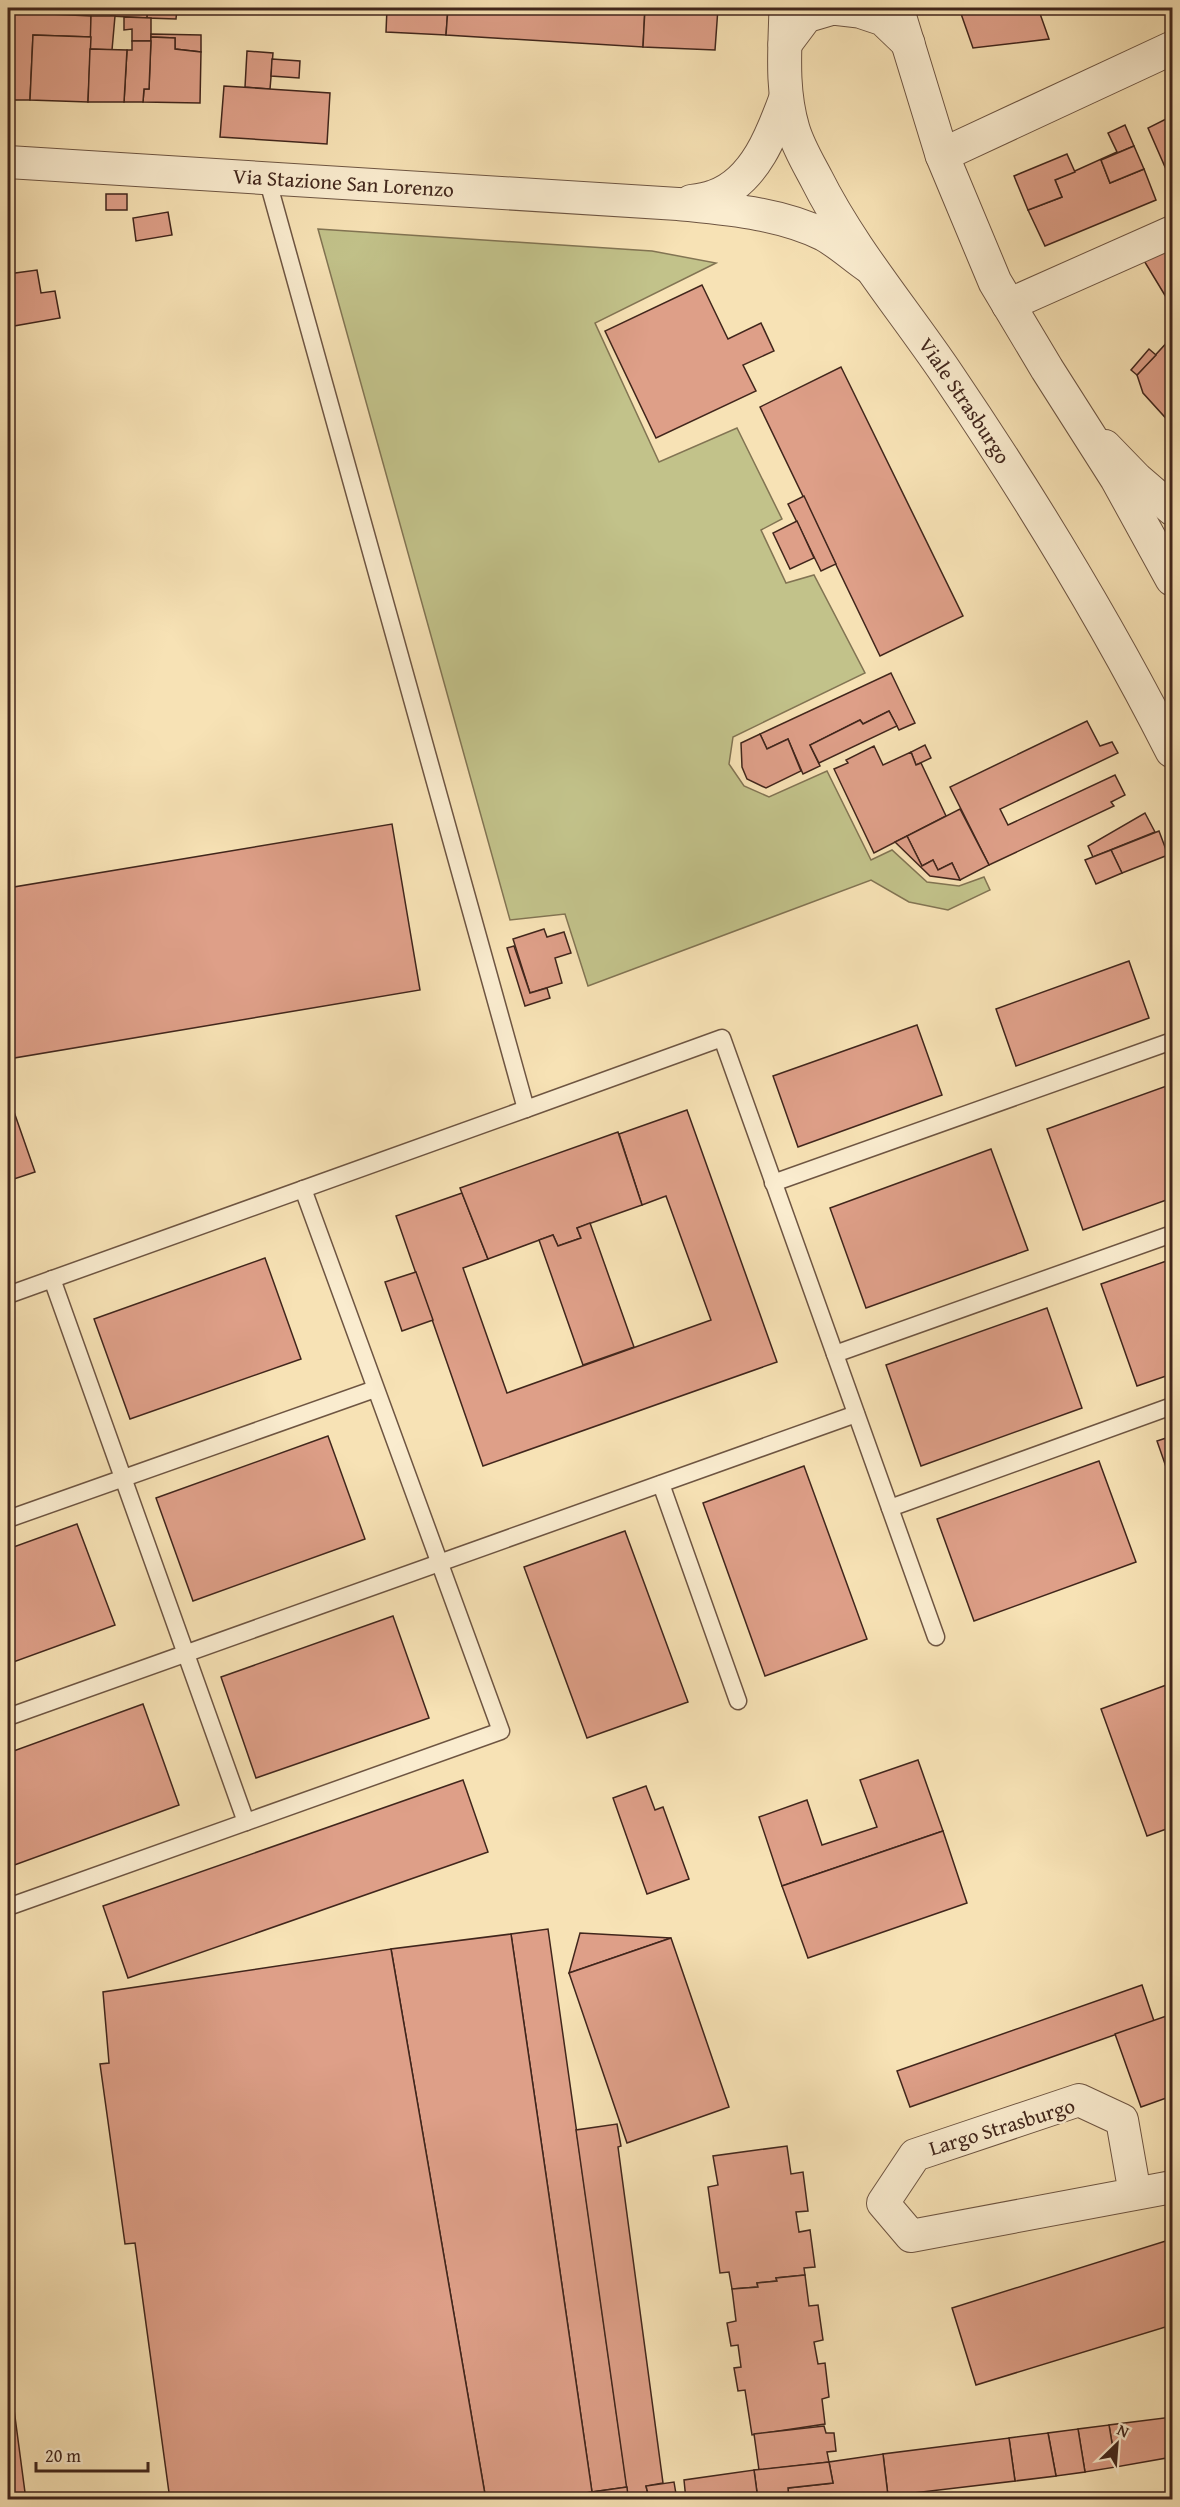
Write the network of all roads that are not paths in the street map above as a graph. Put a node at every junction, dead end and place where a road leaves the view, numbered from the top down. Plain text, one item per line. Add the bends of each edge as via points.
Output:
1 (786, 8) edge
2 (897, 8) edge
3 (908, 43) junction
4 (785, 44) junction
5 (1173, 48) edge
6 (786, 96) junction
7 (942, 155) junction
8 (8, 162) edge
9 (267, 178) junction
10 (678, 204) junction
11 (1173, 232) edge
12 (874, 271) junction
13 (1008, 305) junction
14 (1082, 422) junction
15 (1173, 509) edge
16 (1173, 579) edge
17 (1173, 751) edge
18 (1173, 1041) edge
19 (526, 1109) junction
20 (773, 1183) junction
21 (303, 1189) junction
22 (1173, 1234) edge
23 (52, 1279) junction
24 (8, 1295) edge
25 (835, 1354) junction
26 (375, 1389) junction
27 (1173, 1406) edge
28 (856, 1414) junction
29 (124, 1478) junction
30 (661, 1484) junction
31 (890, 1508) junction
32 (8, 1519) edge
33 (440, 1563) junction
34 (936, 1637) dead end
35 (186, 1653) junction
36 (738, 1701) dead end
37 (8, 1717) edge
38 (246, 1822) junction
39 (8, 1905) edge
40 (1173, 2187) edge
41 (1135, 2194) junction

1 - 4 street, Viale Strasburgo
2 - 3 street
3 - 4 street via 883,19 860,11 833,9 806,16
3 - 7 street
4 - 6 street, Viale Strasburgo
5 - 7 street
6 - 10 street, Via Stazione San Lorenzo via 764,149 737,182 716,196
6 - 12 street, Viale Strasburgo via 793,130 806,159 830,205
7 - 13 street
8 - 9 street, Via Stazione San Lorenzo
9 - 10 street, Via Stazione San Lorenzo
9 - 19 lane
10 - 12 street, Via Stazione San Lorenzo via 737,210 794,224 824,236
11 - 13 street
12 - 17 street, Viale Strasburgo via 1006,462 1075,575
13 - 14 street
14 - 15 street via 1137,479
14 - 16 street
18 - 20 lane
19 - 20 lane via 722,1038
19 - 21 lane
20 - 25 lane
21 - 23 lane
21 - 26 lane
22 - 25 lane
23 - 24 lane
23 - 29 lane
25 - 28 lane
26 - 29 lane
26 - 33 lane
27 - 31 lane
28 - 30 lane
28 - 31 lane
29 - 32 lane
29 - 35 lane
30 - 33 lane
30 - 36 lane
31 - 34 lane
33 - 35 lane
33 - 38 lane via 501,1731
35 - 37 lane
35 - 38 lane
38 - 39 lane
40 - 41 street, Largo Strasburgo
41 - 41 street, Largo Strasburgo via 911,2236 883,2203 915,2155 1079,2100 1122,2120

